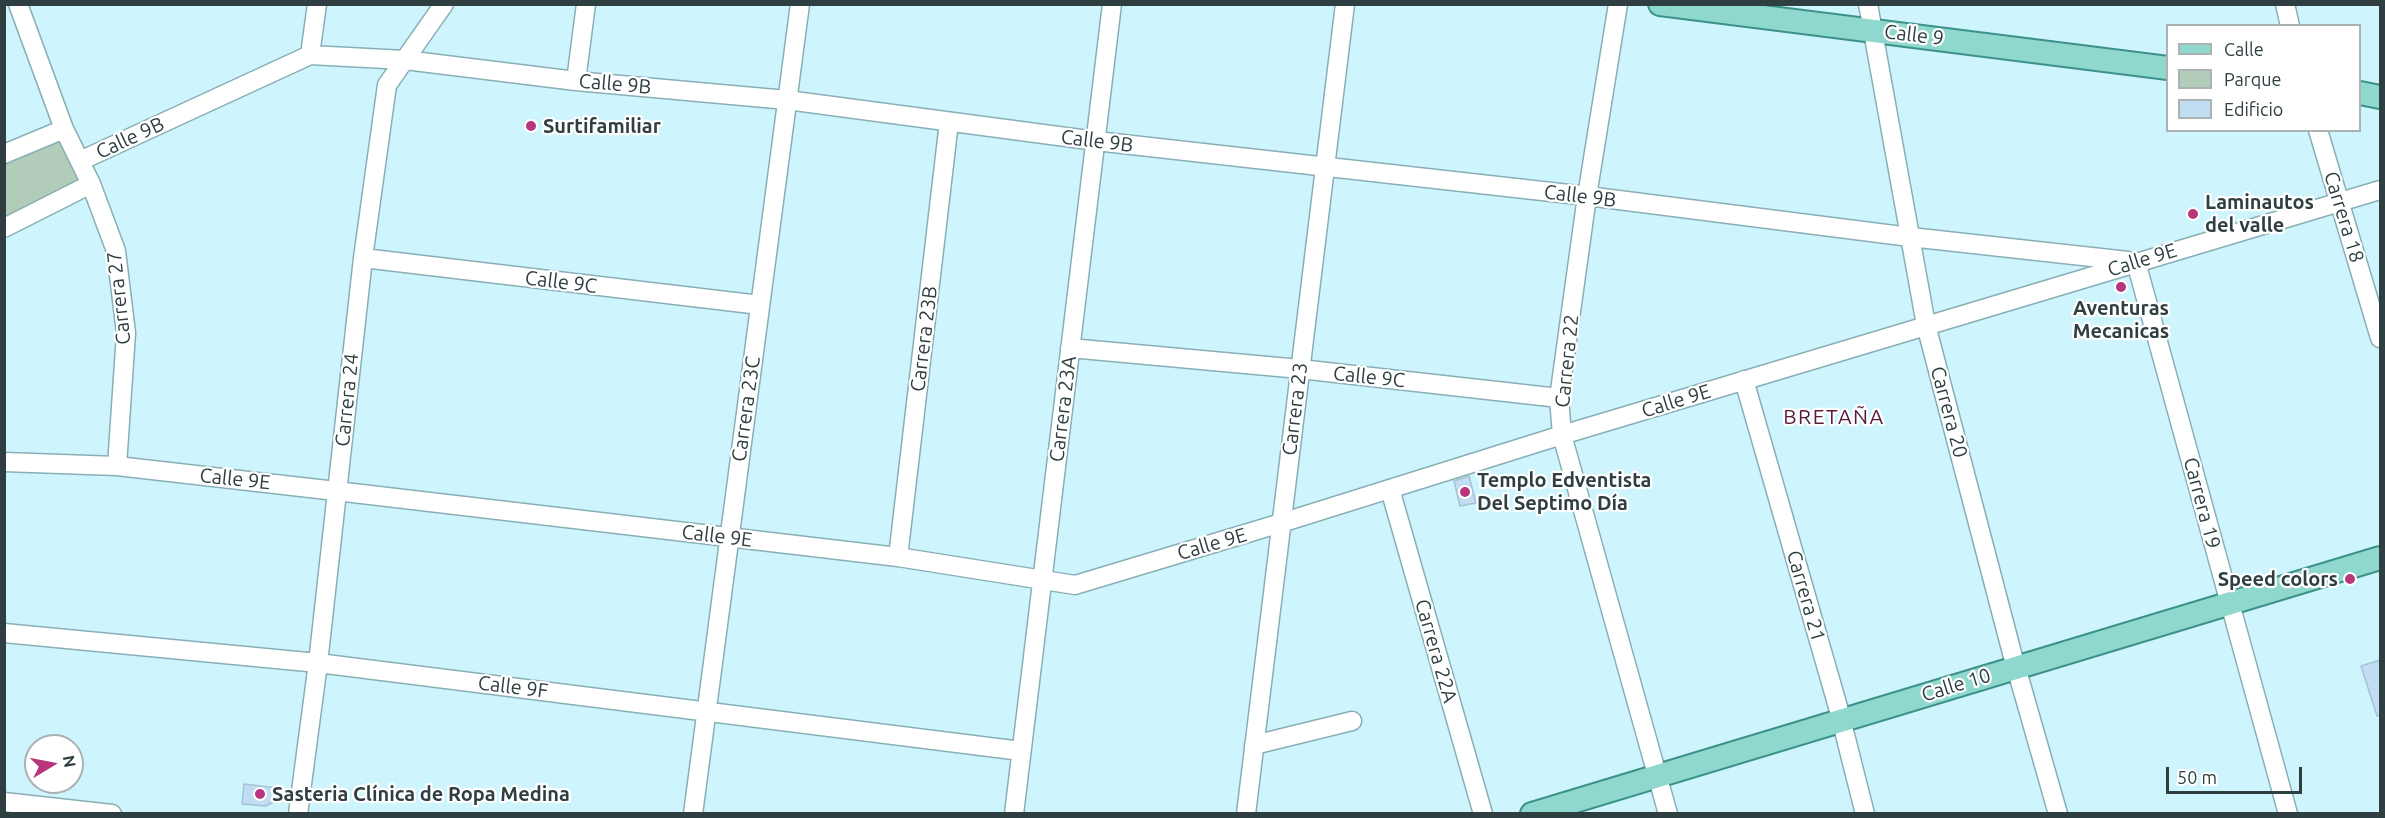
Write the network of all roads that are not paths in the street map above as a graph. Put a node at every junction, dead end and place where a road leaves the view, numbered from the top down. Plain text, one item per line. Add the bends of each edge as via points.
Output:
1 (317, 4) edge
2 (444, 4) edge
3 (586, 4) edge
4 (800, 4) edge
5 (1112, 4) edge
6 (1345, 4) edge
7 (1617, 4) edge
8 (1660, 4) edge
9 (1868, 4) edge
10 (2285, 4) edge
11 (13, 6) edge
12 (2290, 24) edge
13 (1872, 30) junction
14 (310, 55) junction
15 (405, 60) junction
16 (2166, 68) edge
17 (576, 81) junction
18 (2361, 93) edge
19 (2380, 97) edge
20 (787, 100) junction
21 (949, 122) junction
22 (64, 129) junction
23 (2319, 132) edge
24 (1096, 141) junction
25 (4, 154) edge
26 (80, 161) junction
27 (1325, 168) junction
28 (91, 184) junction
29 (2380, 190) edge
30 (1587, 196) junction
31 (2339, 200) junction
32 (4, 228) edge
33 (1910, 237) junction
34 (363, 258) junction
35 (2136, 262) junction
36 (760, 305) junction
37 (1926, 325) junction
38 (2380, 338) edge
39 (1070, 348) junction
40 (1300, 369) junction
41 (1744, 380) junction
42 (1559, 398) junction
43 (1562, 435) junction
44 (4, 462) edge
45 (117, 466) junction
46 (1390, 489) junction
47 (336, 490) junction
48 (1281, 524) junction
49 (729, 537) junction
50 (898, 557) junction
51 (2380, 558) edge
52 (1042, 581) junction
53 (2230, 604) junction
54 (4, 633) edge
55 (318, 663) junction
56 (2016, 666) junction
57 (706, 711) junction
58 (1352, 721) dead end
59 (1841, 721) junction
60 (1254, 745) junction
61 (1021, 751) junction
62 (1657, 775) junction
63 (4, 802) edge
64 (112, 813) edge
65 (298, 813) edge
66 (693, 813) edge
67 (1014, 813) edge
68 (1246, 813) edge
69 (1483, 813) edge
70 (1532, 813) edge
71 (1668, 813) edge
72 (1865, 813) edge
73 (2058, 813) edge
74 (2288, 813) edge

1 - 14 street
2 - 15 street, Carrera 24
3 - 17 street
4 - 20 street, Carrera 23C
5 - 24 street, Carrera 23A
6 - 27 street, Carrera 23
7 - 30 street, Carrera 22
8 - 13 main road, Calle 9
9 - 13 street, Carrera 20
10 - 12 street
11 - 22 street, Carrera 27
13 - 16 main road, Calle 9
13 - 33 street, Carrera 20
14 - 15 street, Calle 9B
14 - 26 street, Calle 9B
15 - 17 street, Calle 9B
15 - 34 street, Carrera 24 via 387,85
17 - 20 street, Calle 9B
18 - 19 main road
20 - 21 street, Calle 9B
20 - 36 street, Carrera 23C
21 - 24 street, Calle 9B
21 - 50 street, Carrera 23B
22 - 25 street
22 - 26 street, Carrera 27
23 - 31 street, Carrera 18
24 - 27 street, Calle 9B
24 - 39 street, Carrera 23A
26 - 28 street, Carrera 27
27 - 30 street, Calle 9B
27 - 40 street, Carrera 23
28 - 32 street
28 - 45 street, Carrera 27 via 116,251 126,333
29 - 31 street, Calle 9E
30 - 33 street, Calle 9B
30 - 42 street, Carrera 22
31 - 35 street, Calle 9E
31 - 38 street, Carrera 18
33 - 35 street, Calle 9B
33 - 37 street, Carrera 20
34 - 36 street, Calle 9C
34 - 47 street, Carrera 24
35 - 37 street, Calle 9E
35 - 53 street, Carrera 19
36 - 49 street, Carrera 23C
37 - 41 street, Calle 9E
37 - 56 street, Carrera 20
39 - 40 street, Calle 9C
39 - 52 street, Carrera 23A
40 - 42 street, Calle 9C
40 - 48 street, Carrera 23
41 - 43 street, Calle 9E
41 - 59 street, Carrera 21
42 - 43 street, Carrera 22
43 - 46 street, Calle 9E
43 - 62 street, Carrera 22
44 - 45 street, Calle 9E
45 - 47 street, Calle 9E
46 - 48 street, Calle 9E
46 - 69 street, Carrera 22A
47 - 49 street, Calle 9E
47 - 55 street, Carrera 24
48 - 52 street, Calle 9E via 1075,585
48 - 60 street, Carrera 23
49 - 50 street, Calle 9E
49 - 57 street, Carrera 23C
50 - 52 street, Calle 9E
51 - 53 main road, Calle 10
52 - 61 street, Carrera 23A
53 - 56 main road, Calle 10
53 - 74 street, Carrera 19
54 - 55 street, Calle 9F
55 - 57 street, Calle 9F
55 - 65 street, Carrera 24
56 - 59 main road, Calle 10
56 - 73 street, Carrera 20
57 - 61 street, Calle 9F
57 - 66 street, Carrera 23C
58 - 60 street
59 - 62 main road, Calle 10
59 - 72 street, Carrera 21
60 - 68 street, Carrera 23
61 - 67 street, Carrera 23A
62 - 70 main road, Calle 10
62 - 71 street, Carrera 22
63 - 64 street

